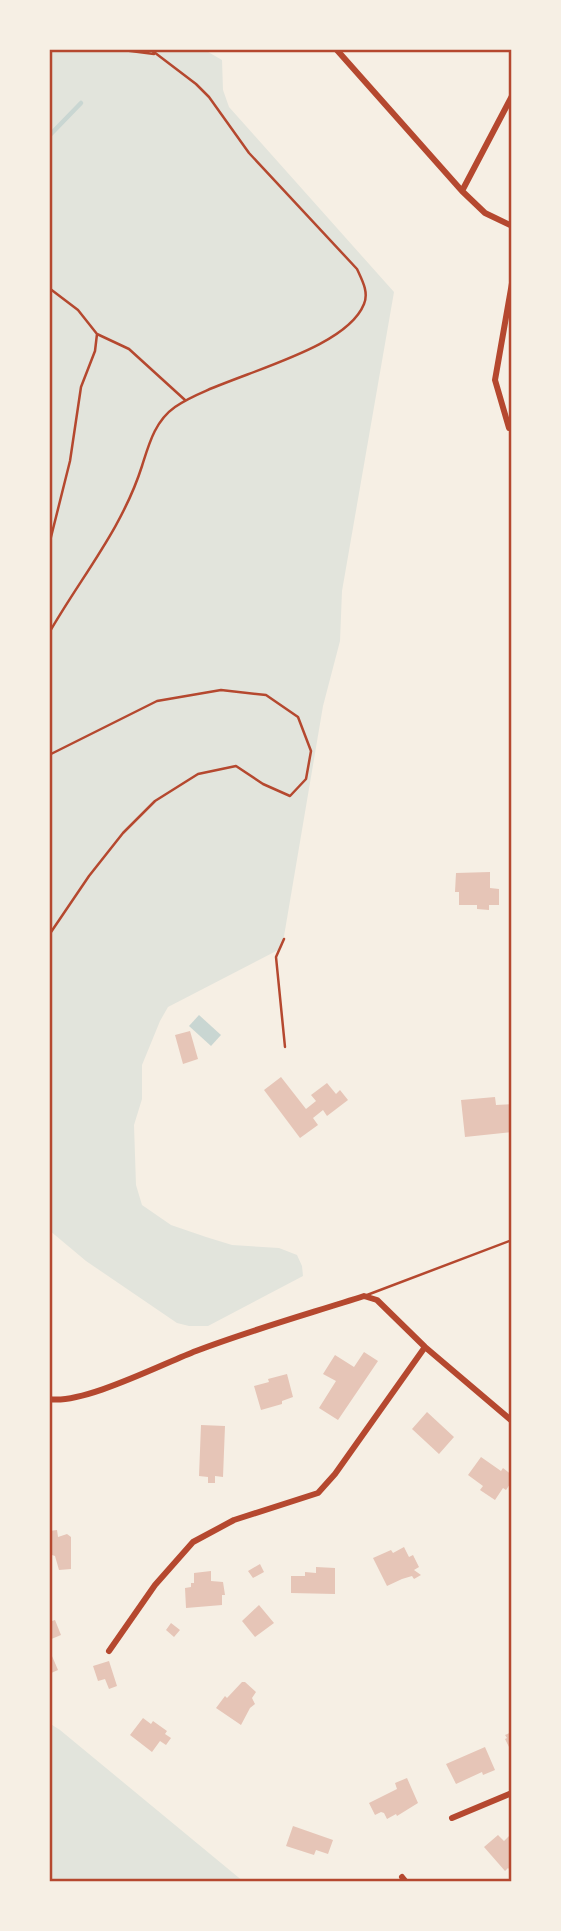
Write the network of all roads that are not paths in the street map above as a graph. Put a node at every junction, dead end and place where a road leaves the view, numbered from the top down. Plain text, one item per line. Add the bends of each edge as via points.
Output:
1 (336, 49) edge
2 (512, 96) edge
3 (462, 191) junction
4 (512, 226) edge
5 (512, 283) edge
6 (509, 428) dead end
7 (284, 939) dead end
8 (285, 1047) dead end
9 (512, 1240) edge
10 (364, 1296) junction
11 (425, 1347) junction
12 (49, 1399) edge
13 (512, 1421) edge
14 (109, 1651) dead end
15 (512, 1793) edge
16 (452, 1818) dead end

1 - 3 street
2 - 3 street
3 - 4 street via 485,213
5 - 6 street via 495,380
7 - 8 lane via 276,957
9 - 10 lane
10 - 11 street via 377,1300
10 - 12 street via 196,1351 90,1393
11 - 13 street
11 - 14 street via 318,1493 234,1520 193,1542 155,1585
15 - 16 street

